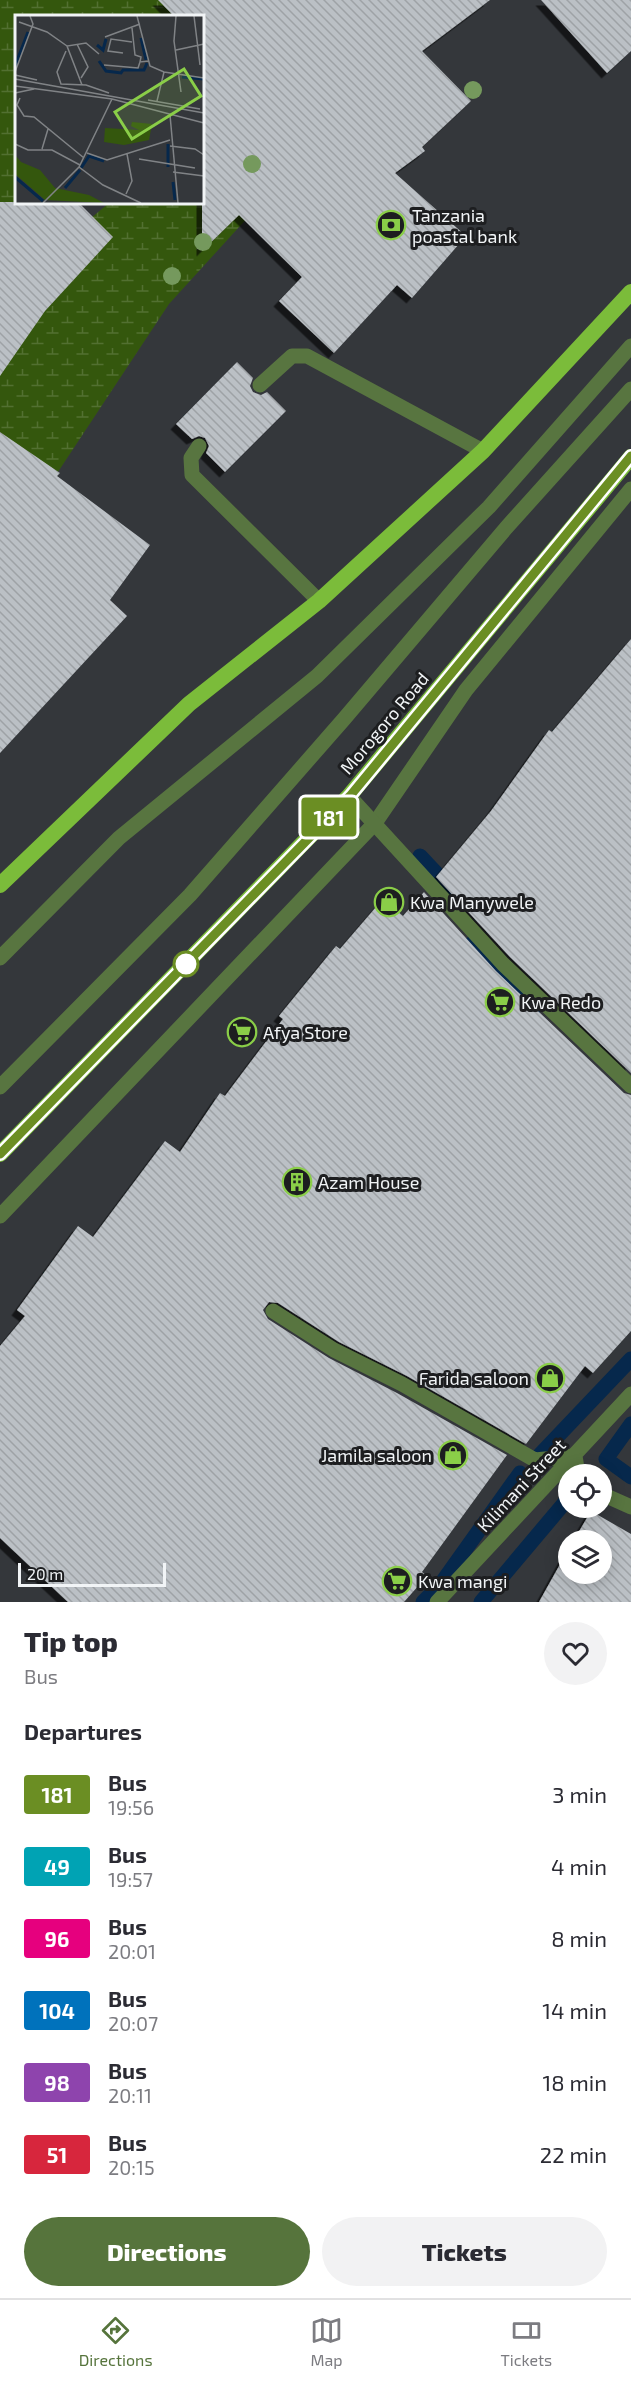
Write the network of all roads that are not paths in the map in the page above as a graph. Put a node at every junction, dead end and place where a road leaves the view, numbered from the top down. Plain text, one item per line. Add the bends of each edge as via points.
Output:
1 (631, 292) edge
2 (631, 346) edge
3 (260, 385) dead end
4 (631, 389) edge
5 (199, 446) dead end
6 (483, 451) junction
7 (631, 456) edge
8 (631, 489) edge
9 (319, 601) junction
10 (350, 796) junction
11 (375, 822) junction
12 (0, 885) edge
13 (0, 958) edge
14 (631, 1086) edge
15 (0, 1087) edge
16 (0, 1154) edge
17 (0, 1216) edge
18 (273, 1311) dead end
19 (631, 1394) edge
20 (575, 1456) junction
21 (576, 1464) edge
22 (612, 1498) edge
23 (631, 1507) edge
24 (437, 1602) edge

1 - 6 highway
2 - 13 street via 489,507 317,676 119,838
3 - 6 street via 292,356 307,356
4 - 15 street, Morogoro Road via 190,895
5 - 9 street via 191,458 192,475
6 - 9 highway
7 - 10 highway, Morogoro Road
8 - 11 street via 466,690
9 - 12 highway via 189,704
10 - 11 street
10 - 16 highway, Morogoro Road
11 - 14 street via 504,964
11 - 17 street
18 - 20 street via 334,1350 535,1460
19 - 20 street, Kilimani Street
20 - 21 street
20 - 24 street, Kilimani Street
22 - 23 street

